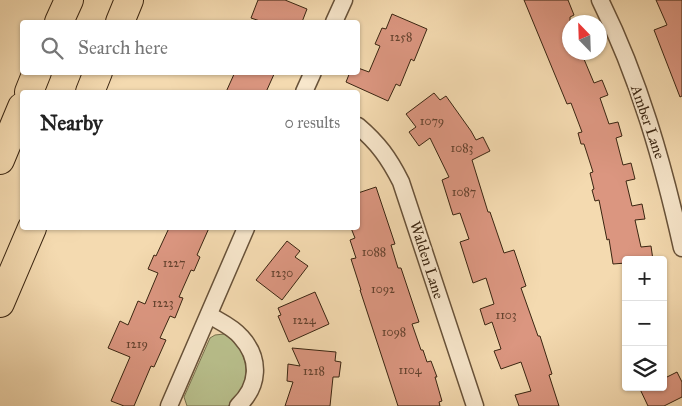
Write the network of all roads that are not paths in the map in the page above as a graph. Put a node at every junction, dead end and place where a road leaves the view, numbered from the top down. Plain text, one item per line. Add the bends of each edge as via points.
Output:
1 (69, 0) edge
2 (129, 0) edge
3 (344, 0) edge
4 (600, 0) edge
5 (60, 20) edge
6 (121, 20) edge
7 (335, 20) edge
8 (37, 75) edge
9 (97, 75) edge
10 (312, 75) edge
11 (30, 90) edge
12 (91, 90) edge
13 (305, 90) edge
14 (20, 112) edge
15 (360, 128) edge
16 (0, 160) edge
17 (31, 230) edge
18 (245, 230) edge
19 (682, 248) edge
20 (0, 303) edge
21 (208, 315) junction
22 (169, 406) edge
23 (238, 406) edge
24 (474, 406) edge

1 - 5 highway
2 - 6 highway
3 - 7 street
4 - 19 street, Amber Lane via 648,117
8 - 11 highway
9 - 12 highway
10 - 13 street
14 - 16 highway
15 - 24 street, Walden Lane via 391,161 401,182
17 - 20 highway
18 - 21 street
21 - 22 street
21 - 23 street via 241,336 256,368 252,387

